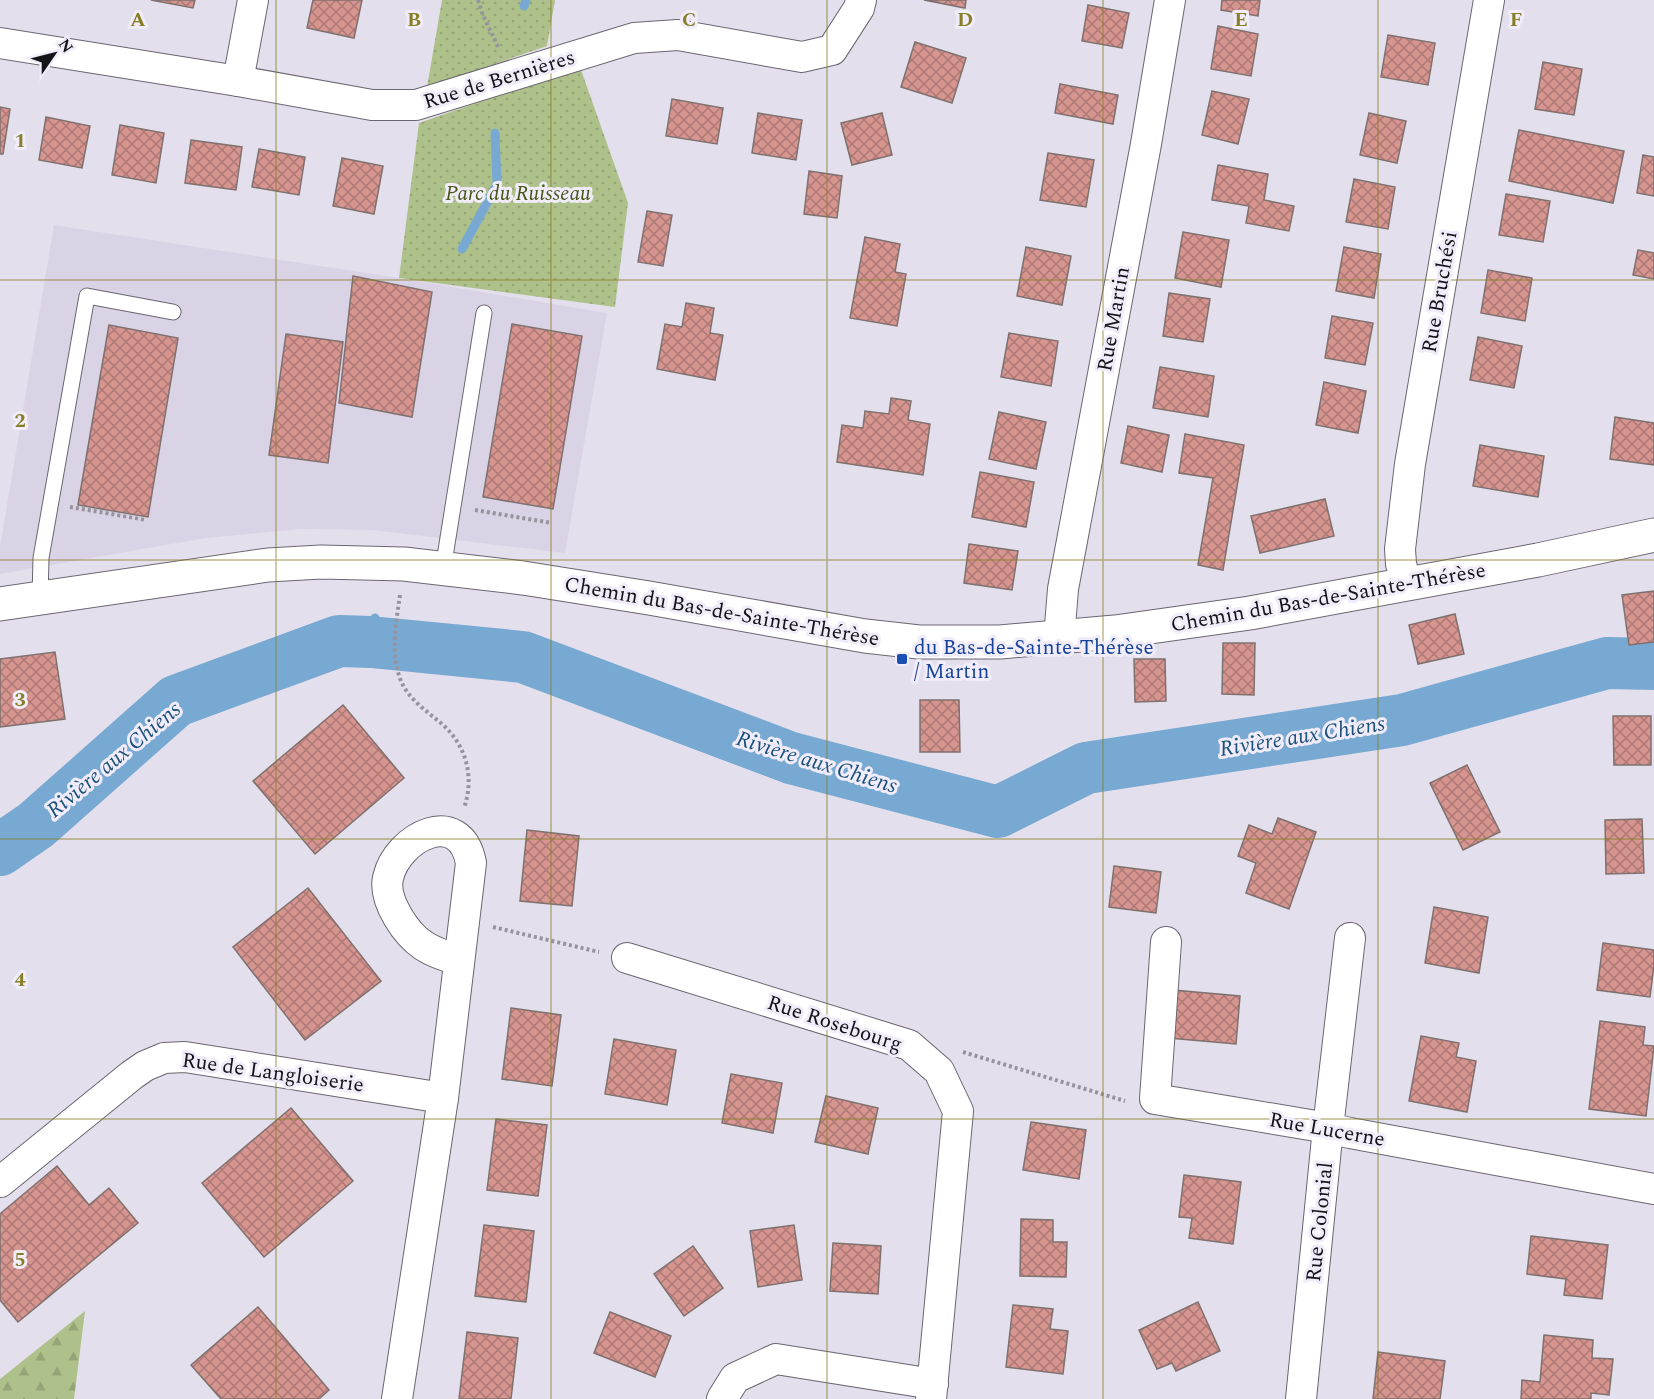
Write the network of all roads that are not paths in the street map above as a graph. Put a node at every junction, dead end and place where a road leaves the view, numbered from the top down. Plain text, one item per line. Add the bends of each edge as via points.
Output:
1 (253, 0) edge
2 (861, 0) edge
3 (1170, 0) edge
4 (1489, 0) edge
5 (0, 43) edge
6 (238, 81) junction
7 (173, 312) dead end
8 (484, 313) dead end
9 (1654, 535) edge
10 (443, 568) junction
11 (1407, 585) junction
12 (40, 598) junction
13 (0, 604) edge
14 (1061, 638) junction
15 (1350, 938) dead end
16 (1166, 942) dead end
17 (618, 956) road end
18 (459, 960) dead end
19 (443, 1098) junction
20 (1328, 1128) junction
21 (0, 1182) edge
22 (1654, 1189) edge
23 (932, 1391) edge
24 (397, 1399) edge
25 (722, 1399) edge
26 (1301, 1399) edge

1 - 6 street
2 - 6 street, Rue de Bernières via 832,50 802,57 678,35 634,38 416,105 372,105
3 - 14 street, Rue Martin via 1064,589
4 - 11 street, Rue Bruchési via 1410,464 1400,549
5 - 6 street, Rue de Bernières
7 - 12 lane via 87,296 41,558
8 - 10 lane
9 - 11 street, Chemin du Bas-de-Sainte-Thérèse
10 - 12 street, Chemin du Bas-de-Sainte-Thérèse via 349,562 278,564
10 - 14 street, Chemin du Bas-de-Sainte-Thérèse via 892,639 974,643
11 - 14 street, Chemin du Bas-de-Sainte-Thérèse via 1209,620
12 - 13 street, Chemin du Bas-de-Sainte-Thérèse
15 - 20 street, Rue Colonial
16 - 20 street, Rue Lucerne via 1155,1099
17 - 23 street, Rue Rosebourg via 909,1046 939,1071 958,1111
18 - 19 street
19 - 21 street, Rue de Langloiserie via 185,1057 164,1058 132,1075
19 - 24 street
20 - 22 street, Rue Lucerne
20 - 26 street, Rue Colonial
23 - 25 street, Rue Rosebourg via 776,1359 735,1378

